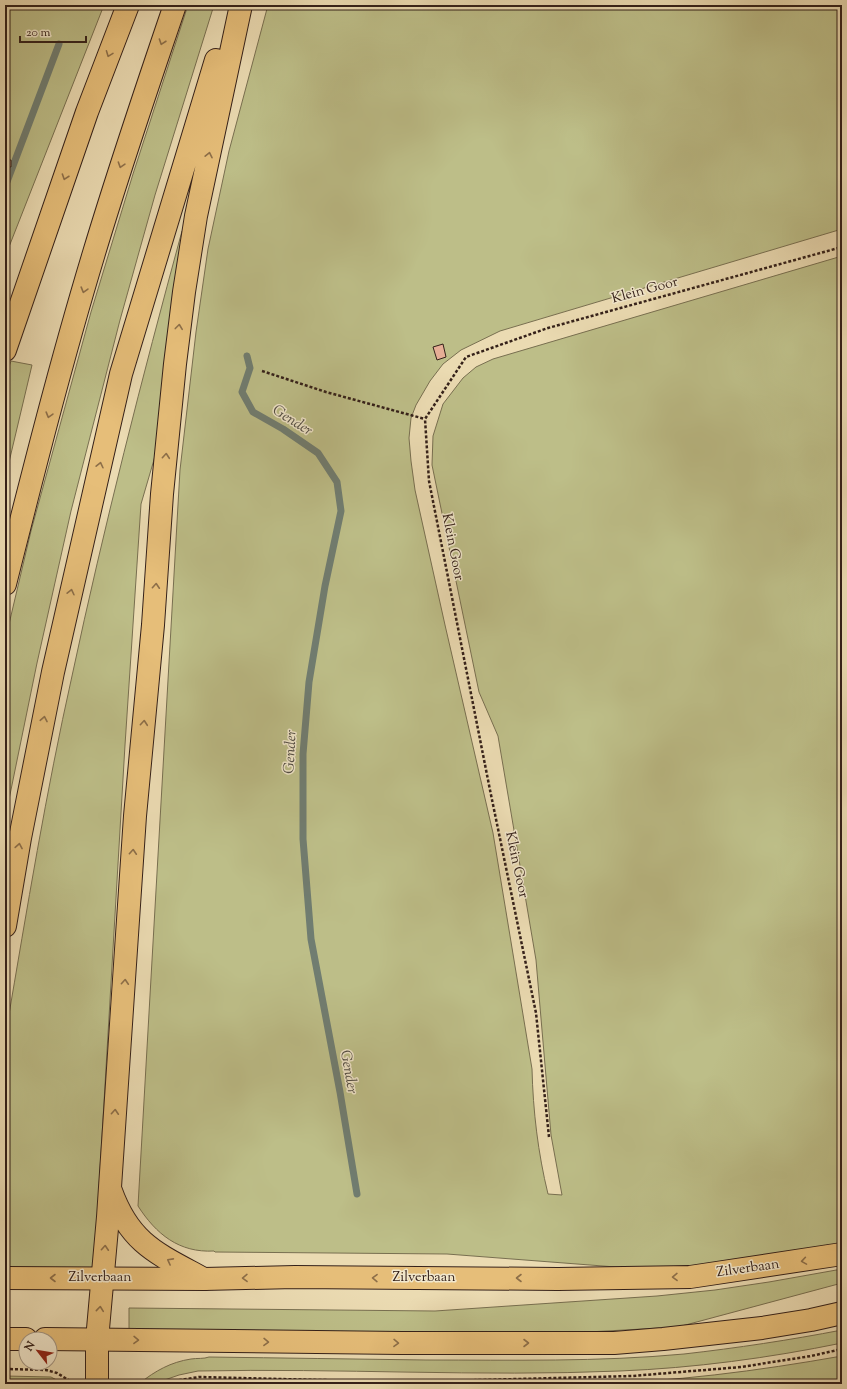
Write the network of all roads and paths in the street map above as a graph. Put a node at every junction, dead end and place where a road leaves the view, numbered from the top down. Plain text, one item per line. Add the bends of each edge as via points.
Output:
1 (128, 5) edge
2 (175, 5) edge
3 (234, 5) edge
4 (241, 5) edge
5 (40, 246) junction
6 (842, 247) edge
7 (5, 325) edge
8 (5, 350) edge
9 (262, 371) dead end
10 (425, 419) junction
11 (5, 584) edge
12 (5, 926) edge
13 (549, 1137) dead end
14 (109, 1186) junction
15 (842, 1254) edge
16 (5, 1278) edge
17 (103, 1278) junction
18 (204, 1279) junction
19 (842, 1313) edge
20 (58, 1339) edge
21 (97, 1340) junction
22 (842, 1349) edge
23 (5, 1369) edge
24 (76, 1384) edge
25 (97, 1384) edge
26 (154, 1384) edge

1 -> 5 main road
2 -> 11 main road via 94,253
12 -> 3 main road via 53,672 121,374
14 -> 4 main road via 135,816 175,364 196,216
5 - 7 main road
5 - 8 main road
6 - 10 path, Klein Goor via 548,328 466,358
9 - 10 path via 326,392
10 - 13 path, Klein Goor via 429,481 536,1013
17 -> 14 main road
18 -> 14 main road via 141,1242 122,1218
15 -> 18 main road, Zilverbaan via 690,1277
17 -> 16 main road, Zilverbaan
17 - 18 main road, Zilverbaan
21 -> 17 main road
21 -> 19 main road via 614,1343 762,1328
20 - 21 main road
21 - 25 main road
22 - 26 path via 742,1367 632,1376 403,1382 199,1377
23 - 24 path via 46,1370 58,1373

